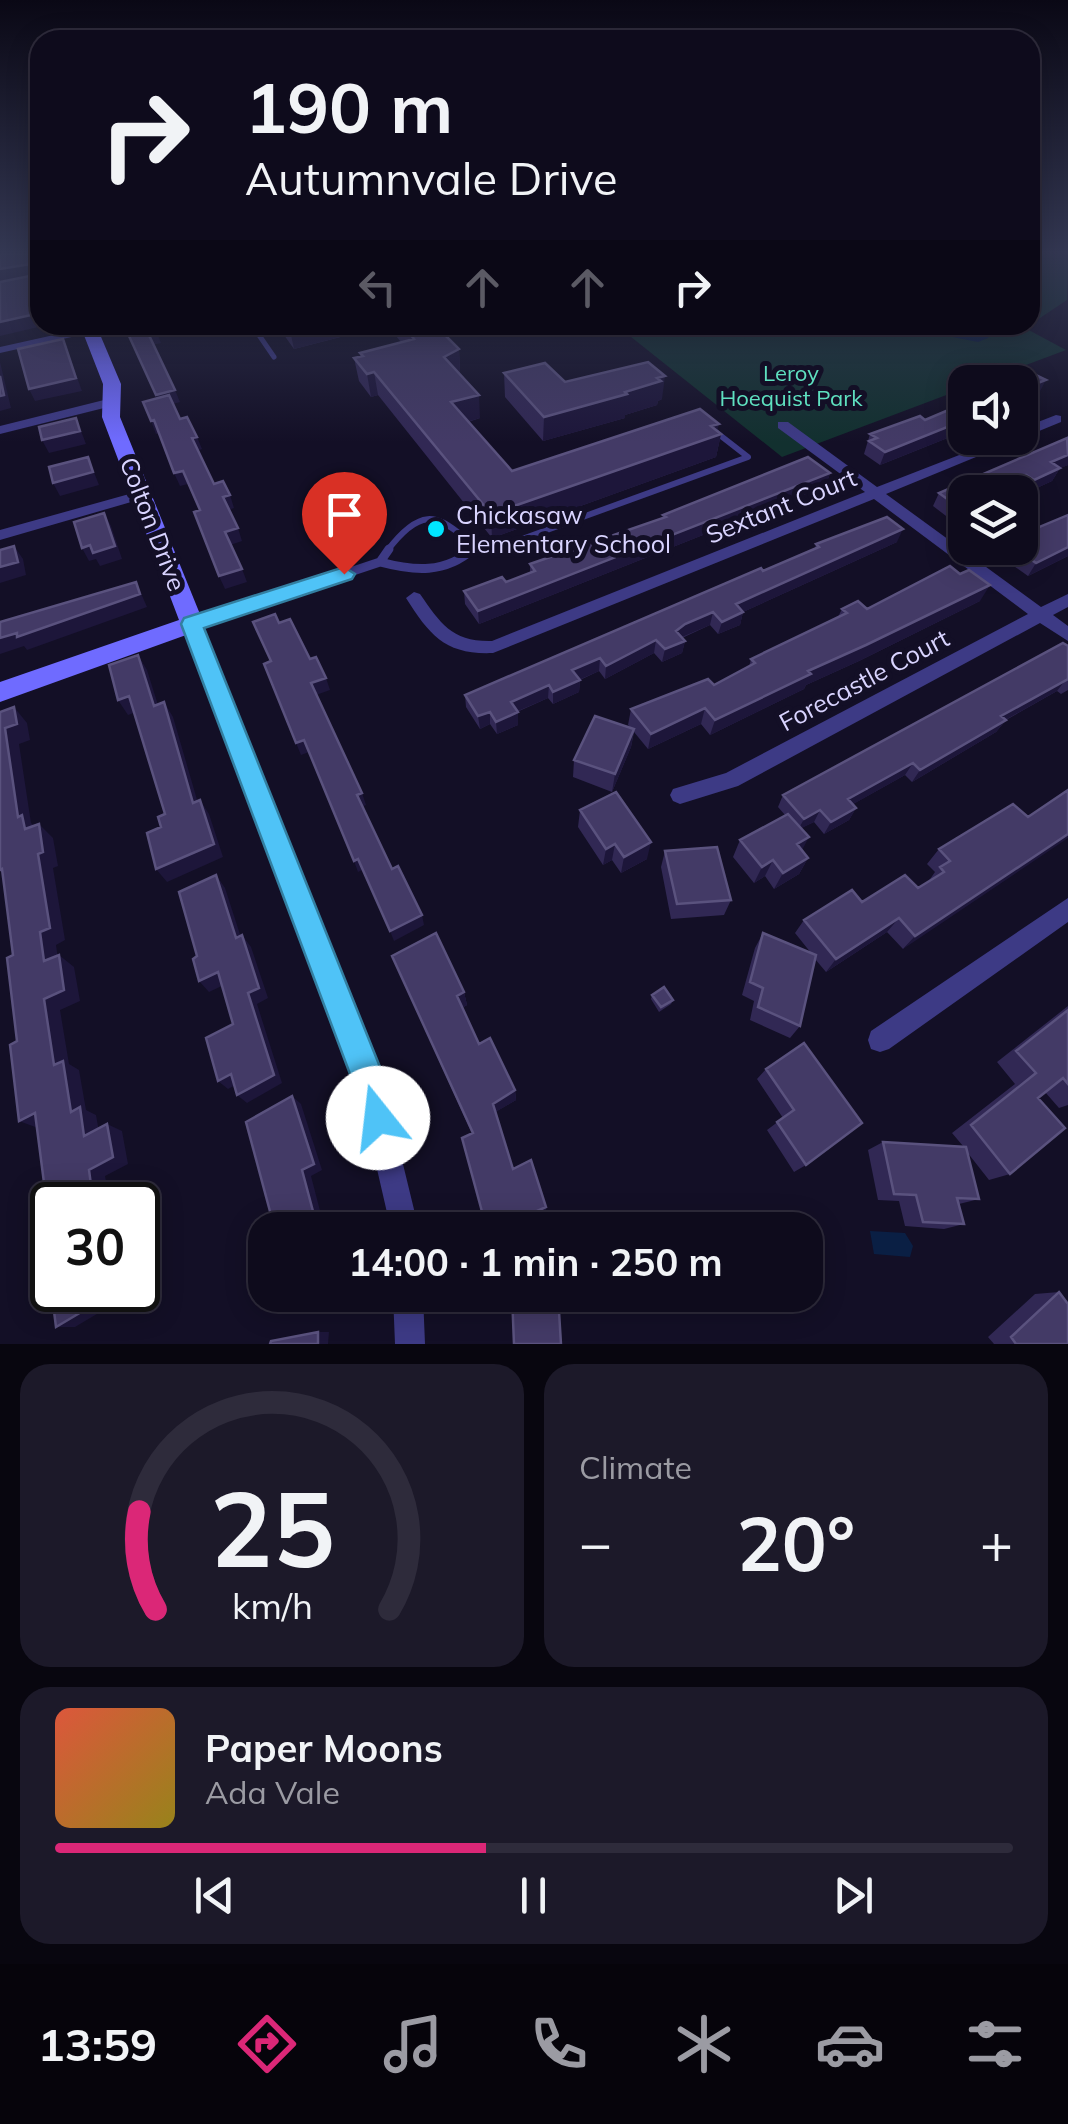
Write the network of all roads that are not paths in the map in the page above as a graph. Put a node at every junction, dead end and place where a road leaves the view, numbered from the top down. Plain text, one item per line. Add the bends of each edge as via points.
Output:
1 (58, 335) edge
2 (92, 335) edge
3 (259, 335) edge
4 (0, 350) edge
5 (274, 357) dead end
6 (112, 402) junction
7 (1056, 419) dead end
8 (782, 425) dead end
9 (1038, 426) edge
10 (712, 429) edge
11 (0, 430) edge
12 (973, 455) edge
13 (140, 495) junction
14 (875, 496) junction
15 (0, 535) edge
16 (475, 546) junction
17 (380, 562) junction
18 (344, 574) joint
19 (414, 598) dead end
20 (1068, 600) edge
21 (1040, 615) junction
22 (189, 616) junction
23 (1068, 635) edge
24 (0, 692) edge
25 (680, 795) dead end
26 (1068, 909) edge
27 (880, 1040) dead end
28 (401, 1212) edge
29 (409, 1312) edge
30 (410, 1344) edge

1 - 4 street
2 - 6 street, Colton Drive via 112,384
3 - 5 lane
6 - 11 street
6 - 13 street, Colton Drive via 111,417
7 - 9 street
8 - 14 street
10 - 16 lane via 748,457 519,541
12 - 14 street, Sextant Court
13 - 15 street
13 - 22 street, Colton Drive
14 - 19 street, Sextant Court via 493,647 469,649 448,641
14 - 21 street
16 - 17 lane via 464,560 417,572
16 - 17 lane via 439,520 413,522
17 - 18 lane
18 - 22 street
20 - 21 street, Forecastle Court
21 - 23 street
21 - 25 street, Forecastle Court via 731,780
22 - 24 street
22 - 28 street, Colton Drive via 370,1082
26 - 27 street
29 - 30 street

